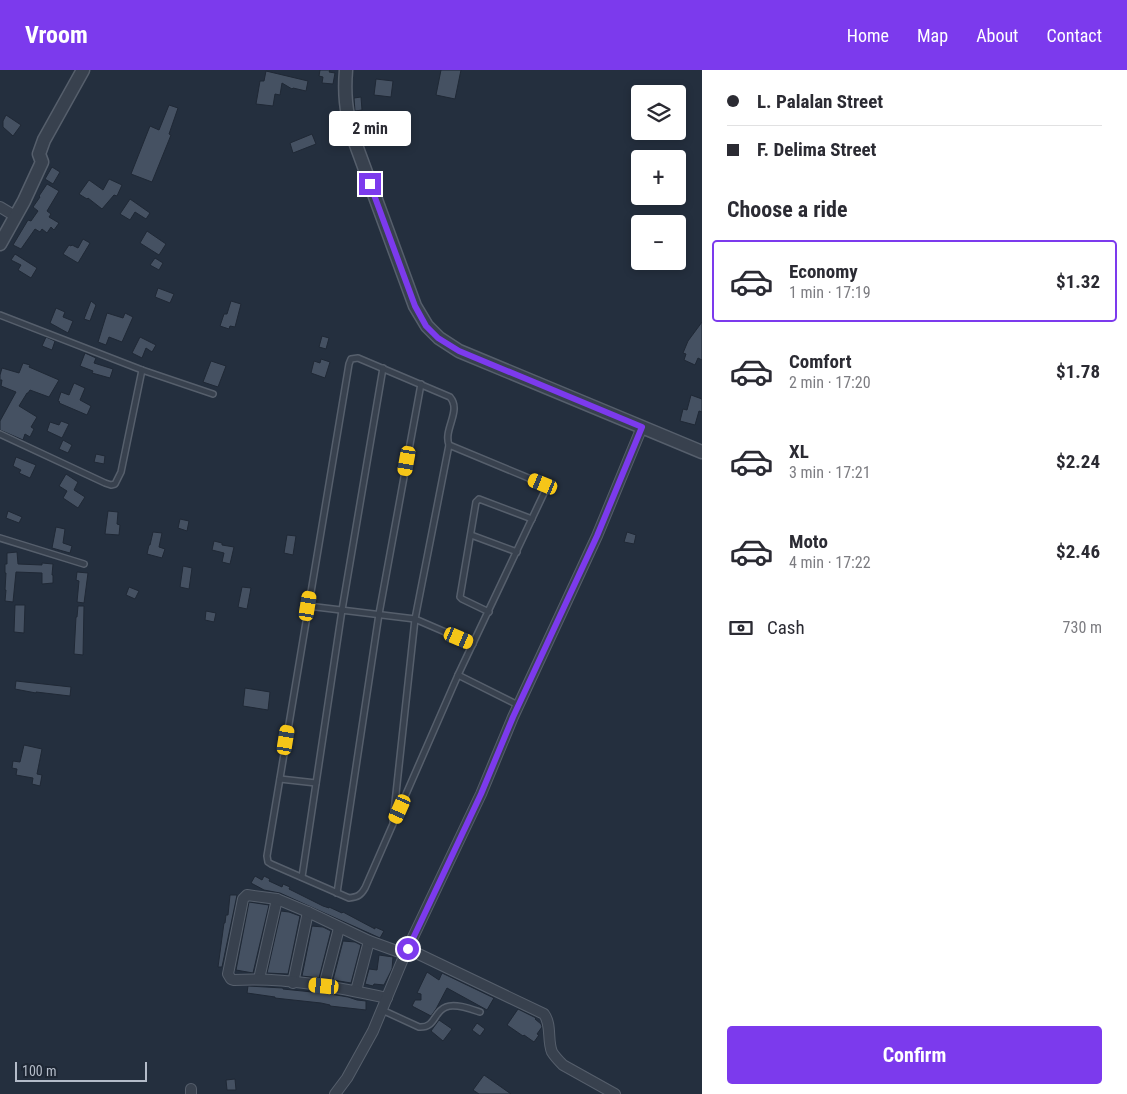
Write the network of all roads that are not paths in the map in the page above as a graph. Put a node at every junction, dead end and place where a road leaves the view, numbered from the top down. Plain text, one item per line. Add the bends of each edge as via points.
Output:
1 (83, 70) edge
2 (346, 70) edge
3 (0, 207) edge
4 (14, 216) junction
5 (0, 244) edge
6 (0, 314) edge
7 (382, 368) junction
8 (142, 370) junction
9 (421, 384) junction
10 (213, 394) dead end
11 (642, 427) junction
12 (0, 434) edge
13 (449, 445) junction
14 (702, 452) edge
15 (532, 519) junction
16 (471, 535) junction
17 (0, 538) edge
18 (517, 552) junction
19 (84, 564) dead end
20 (308, 606) junction
21 (342, 610) junction
22 (488, 612) junction
23 (379, 614) junction
24 (416, 619) junction
25 (473, 644) junction
26 (458, 675) junction
27 (519, 705) junction
28 (280, 779) junction
29 (316, 783) junction
30 (392, 826) junction
31 (302, 878) junction
32 (337, 893) junction
33 (277, 899) junction
34 (308, 912) junction
35 (339, 928) junction
36 (369, 941) junction
37 (406, 951) junction
38 (259, 979) junction
39 (293, 983) junction
40 (324, 986) junction
41 (356, 991) junction
42 (387, 998) junction
43 (382, 1010) junction
44 (480, 1012) dead end
45 (335, 1094) edge
46 (615, 1094) edge

1 - 4 street via 44,140 39,154 42,162
2 - 11 street via 344,89 352,134 415,306 426,326 459,351
3 - 4 street
4 - 5 street
6 - 8 lane
7 - 9 lane
7 - 20 lane via 358,358 351,359 348,364
7 - 21 lane
8 - 10 lane
8 - 12 lane via 121,472 115,484 105,484
9 - 13 lane via 450,396 454,402
9 - 23 lane
11 - 14 street
11 - 27 street via 597,536
13 - 15 lane via 543,484 545,491
13 - 24 lane
15 - 16 lane via 479,498 474,505
15 - 18 lane
16 - 18 lane
16 - 22 lane via 460,597
17 - 19 lane
18 - 22 lane
20 - 21 lane
20 - 28 lane
21 - 23 lane
21 - 29 lane
22 - 25 lane
23 - 24 lane
23 - 32 lane
24 - 25 lane
24 - 30 lane
25 - 26 lane
26 - 27 lane
26 - 30 lane
27 - 37 street via 481,794
28 - 29 lane
28 - 31 lane via 268,862
29 - 31 lane
30 - 32 lane via 361,894 349,898
31 - 32 lane
33 - 34 street
33 - 38 street
33 - 38 street via 247,895 243,899 228,974 234,980
34 - 35 street
34 - 39 street
35 - 36 street
35 - 40 street
36 - 37 street
36 - 41 street
37 - 42 street
37 - 46 street via 544,1014 552,1051 557,1059
38 - 39 street
39 - 40 street
40 - 41 street
41 - 42 street
42 - 43 street
43 - 44 lane via 419,1027 429,1026 447,1006
43 - 45 street via 347,1078

